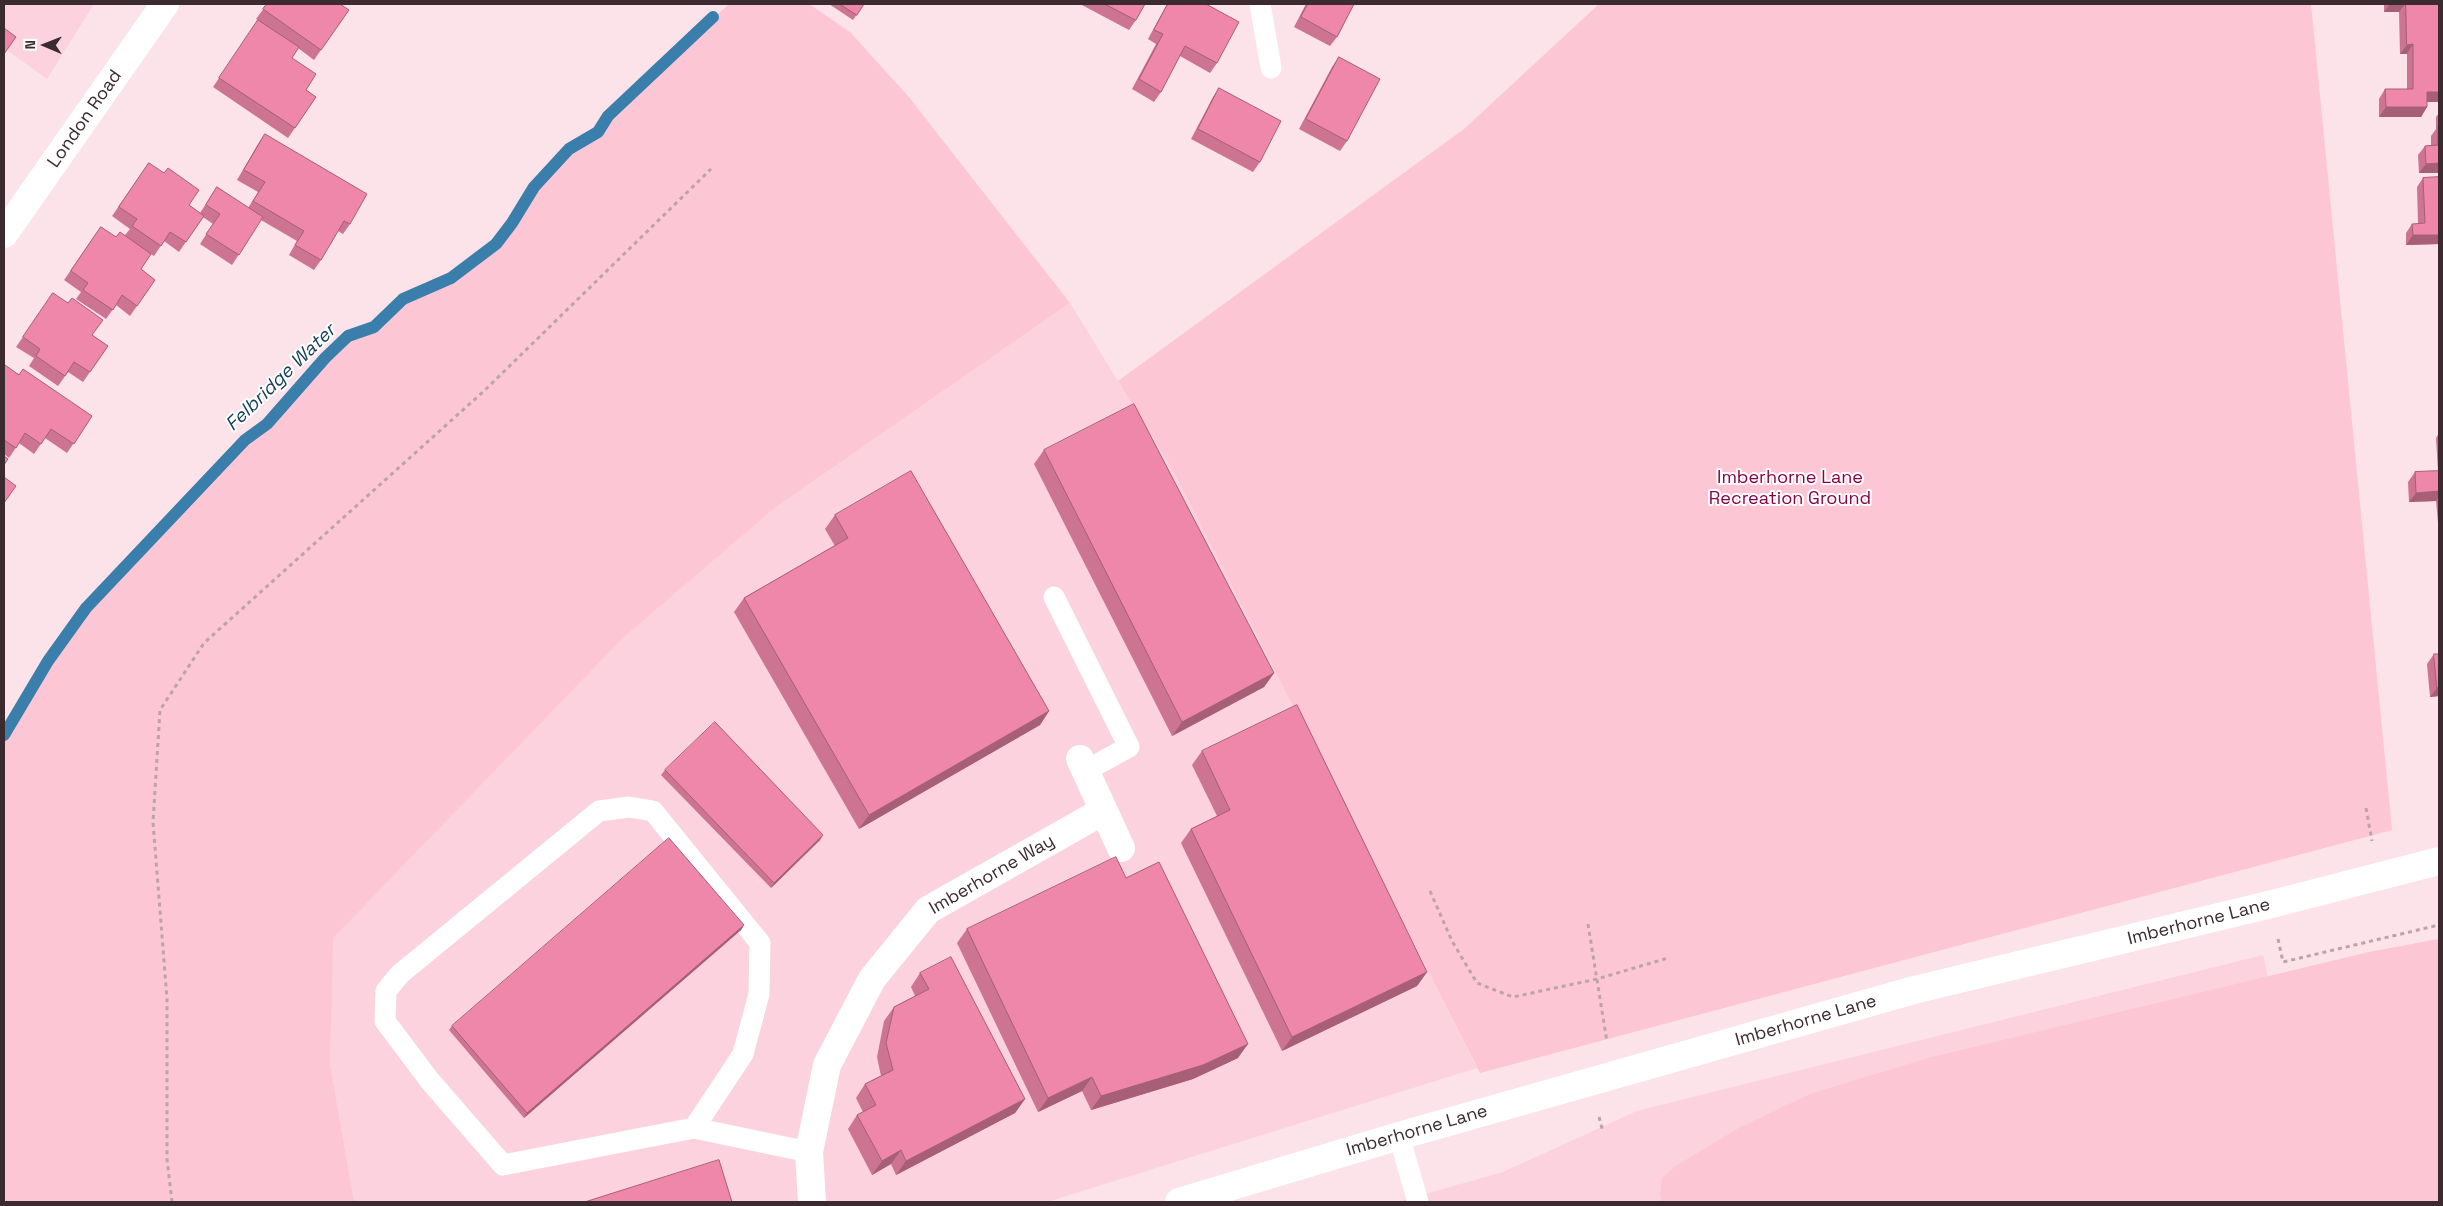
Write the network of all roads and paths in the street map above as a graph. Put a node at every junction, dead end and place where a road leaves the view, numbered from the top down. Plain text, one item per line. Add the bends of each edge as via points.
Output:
1 (165, 4) edge
2 (1260, 4) edge
3 (1271, 68) dead end
4 (710, 169) dead end
5 (4, 234) edge
6 (1054, 597) dead end
7 (1082, 765) joint
8 (1103, 811) junction
9 (1121, 848) dead end
10 (2439, 861) edge
11 (1430, 891) dead end
12 (2272, 904) junction
13 (1588, 924) dead end
14 (2439, 926) edge
15 (1668, 958) dead end
16 (1596, 979) junction
17 (1608, 1046) dead end
18 (1589, 1082) junction
19 (694, 1128) junction
20 (1603, 1132) dead end
21 (1399, 1136) junction
22 (809, 1152) junction
23 (172, 1202) edge
24 (812, 1202) edge
25 (1179, 1202) edge
26 (1418, 1202) edge

1 - 5 main road, London Road
2 - 3 lane
4 - 23 path via 484,391 204,643 160,710 153,822 167,1000 167,1159
6 - 7 lane via 1129,747
7 - 8 main road
8 - 9 main road
8 - 22 main road, Imberhorne Way via 928,910 872,979 827,1065
10 - 12 main road, Imberhorne Lane
11 - 16 path via 1452,941 1477,983 1512,997
12 - 14 path via 2283,962
12 - 18 main road, Imberhorne Lane via 1914,990
13 - 16 path
15 - 16 path
16 - 17 path
18 - 20 path
18 - 21 main road, Imberhorne Lane
19 - 19 lane via 743,1054 759,994 760,943 653,812 629,807 599,810 400,974 386,991 385,1021 430,1081 503,1164
19 - 22 lane
21 - 25 main road, Imberhorne Lane
21 - 26 lane
22 - 24 main road, Imberhorne Way

